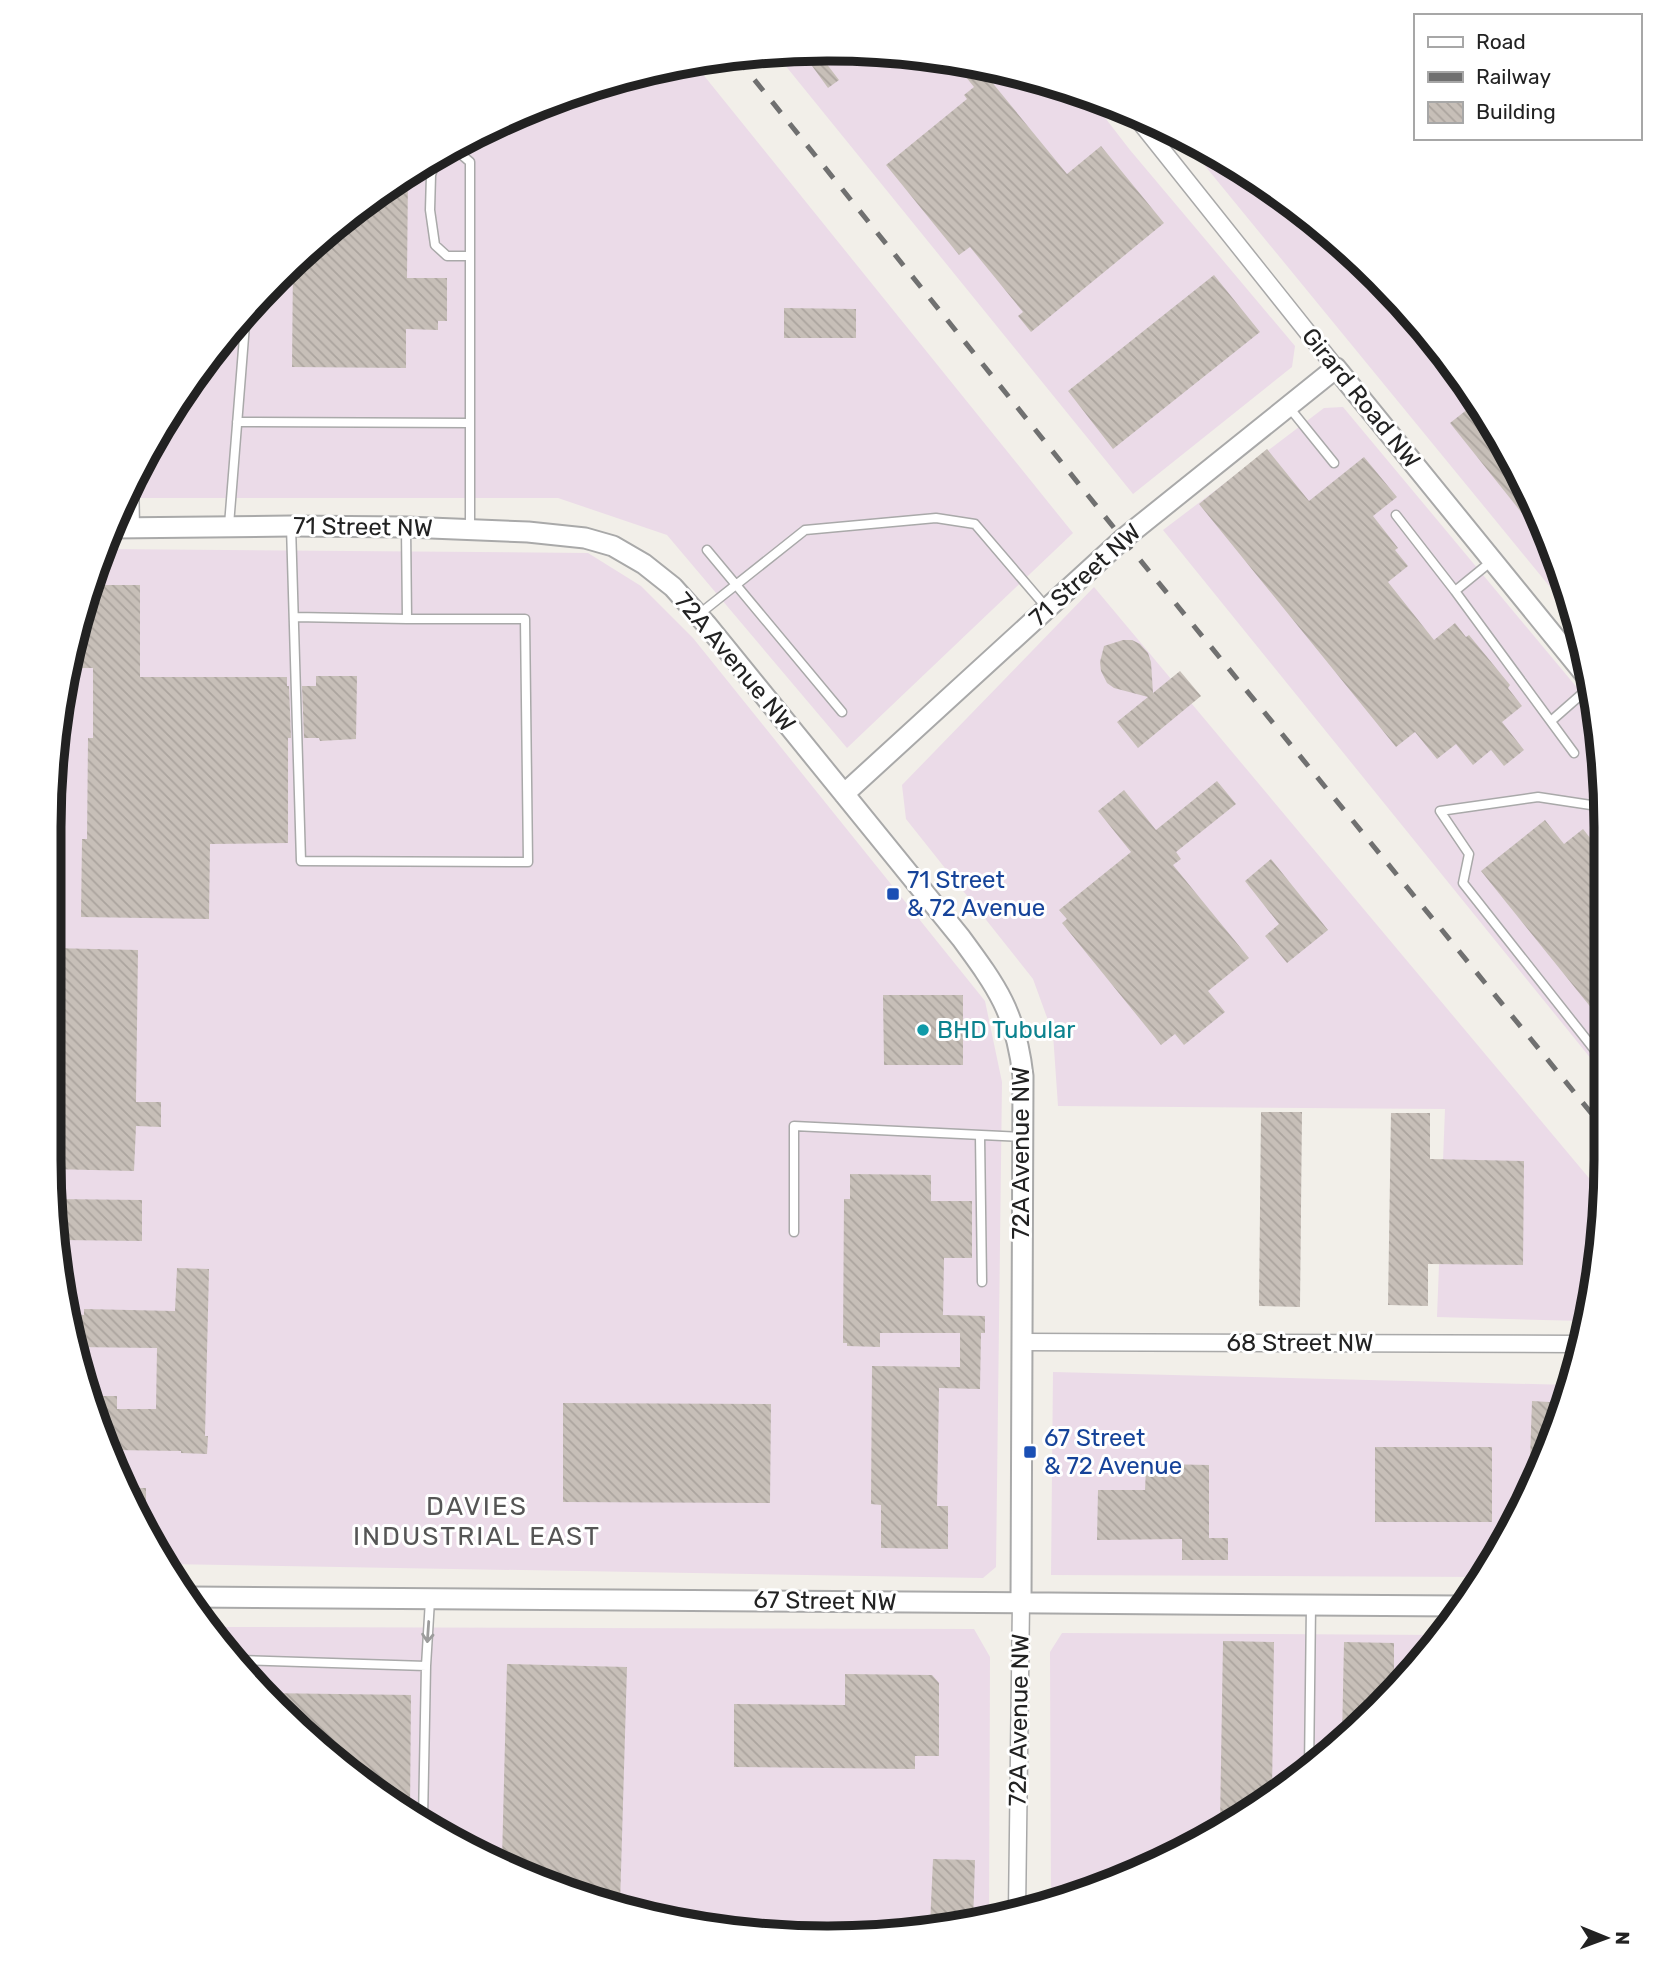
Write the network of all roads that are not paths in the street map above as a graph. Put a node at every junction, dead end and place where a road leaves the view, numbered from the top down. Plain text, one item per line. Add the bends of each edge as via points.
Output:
1 (1154, 135) edge
2 (461, 155) edge
3 (433, 171) edge
4 (469, 256) junction
5 (245, 330) edge
6 (1336, 368) junction
7 (1288, 406) junction
8 (237, 422) junction
9 (470, 423) junction
10 (1334, 463) dead end
11 (134, 501) edge
12 (1396, 515) dead end
13 (290, 526) junction
14 (406, 527) junction
15 (123, 528) edge
16 (135, 528) junction
17 (229, 528) junction
18 (470, 529) junction
19 (613, 546) joint
20 (707, 550) dead end
21 (1493, 560) junction
22 (737, 585) junction
23 (1455, 591) junction
24 (1047, 608) junction
25 (698, 615) junction
26 (294, 617) junction
27 (407, 619) junction
28 (1576, 664) edge
29 (1582, 693) edge
30 (842, 712) dead end
31 (1551, 721) junction
32 (1574, 753) dead end
33 (844, 794) junction
34 (1593, 805) edge
35 (1594, 1049) edge
36 (980, 1136) junction
37 (1022, 1137) junction
38 (794, 1232) dead end
39 (982, 1282) dead end
40 (1022, 1342) junction
41 (1571, 1344) edge
42 (430, 1598) junction
43 (202, 1601) edge
44 (1021, 1602) junction
45 (1311, 1605) junction
46 (1450, 1606) edge
47 (247, 1660) edge
48 (426, 1666) junction
49 (1309, 1755) edge
50 (423, 1810) edge
51 (1017, 1902) edge

1 - 6 street, Girard Road NW
2 - 4 lane via 470,162
3 - 4 lane via 430,210 435,245 447,257
4 - 9 lane
5 - 8 lane
6 - 7 street, 71 Street NW
6 - 21 street, Girard Road NW
7 - 10 lane
7 - 24 street, 71 Street NW via 1123,539
8 - 9 lane
8 - 17 lane
9 - 18 lane
11 - 16 lane
12 - 23 lane
13 - 14 street, 71 Street NW
13 - 17 street, 71 Street NW
13 - 26 lane
14 - 18 street, 71 Street NW
14 - 27 lane
15 - 16 street, 71 Street NW
16 - 17 street, 71 Street NW
18 - 19 street, 71 Street NW via 585,538
19 - 25 street, 72A Avenue NW via 673,587
20 - 22 lane
21 - 23 lane
21 - 28 street, Girard Road NW
22 - 24 lane via 805,530 936,518 975,524
22 - 25 lane
22 - 30 lane
23 - 31 lane
24 - 33 street, 71 Street NW
25 - 33 street, 72A Avenue NW
26 - 27 lane
26 - 27 lane via 301,861 528,862 525,619
29 - 31 lane
31 - 32 lane
33 - 37 street, 72A Avenue NW via 961,938 1004,1000 1021,1055
34 - 35 lane via 1538,797 1440,811 1469,854 1463,883
36 - 37 lane
36 - 38 lane via 794,1126
36 - 39 lane
37 - 40 street, 72A Avenue NW
40 - 41 street, 68 Street NW
40 - 44 street, 72A Avenue NW
42 - 43 street, 67 Street NW
42 - 44 street, 67 Street NW
42 -> 48 lane
44 - 45 street, 67 Street NW
44 - 51 street, 72A Avenue NW
45 - 46 street, 67 Street NW
45 - 49 lane
47 - 48 lane
48 - 50 lane

